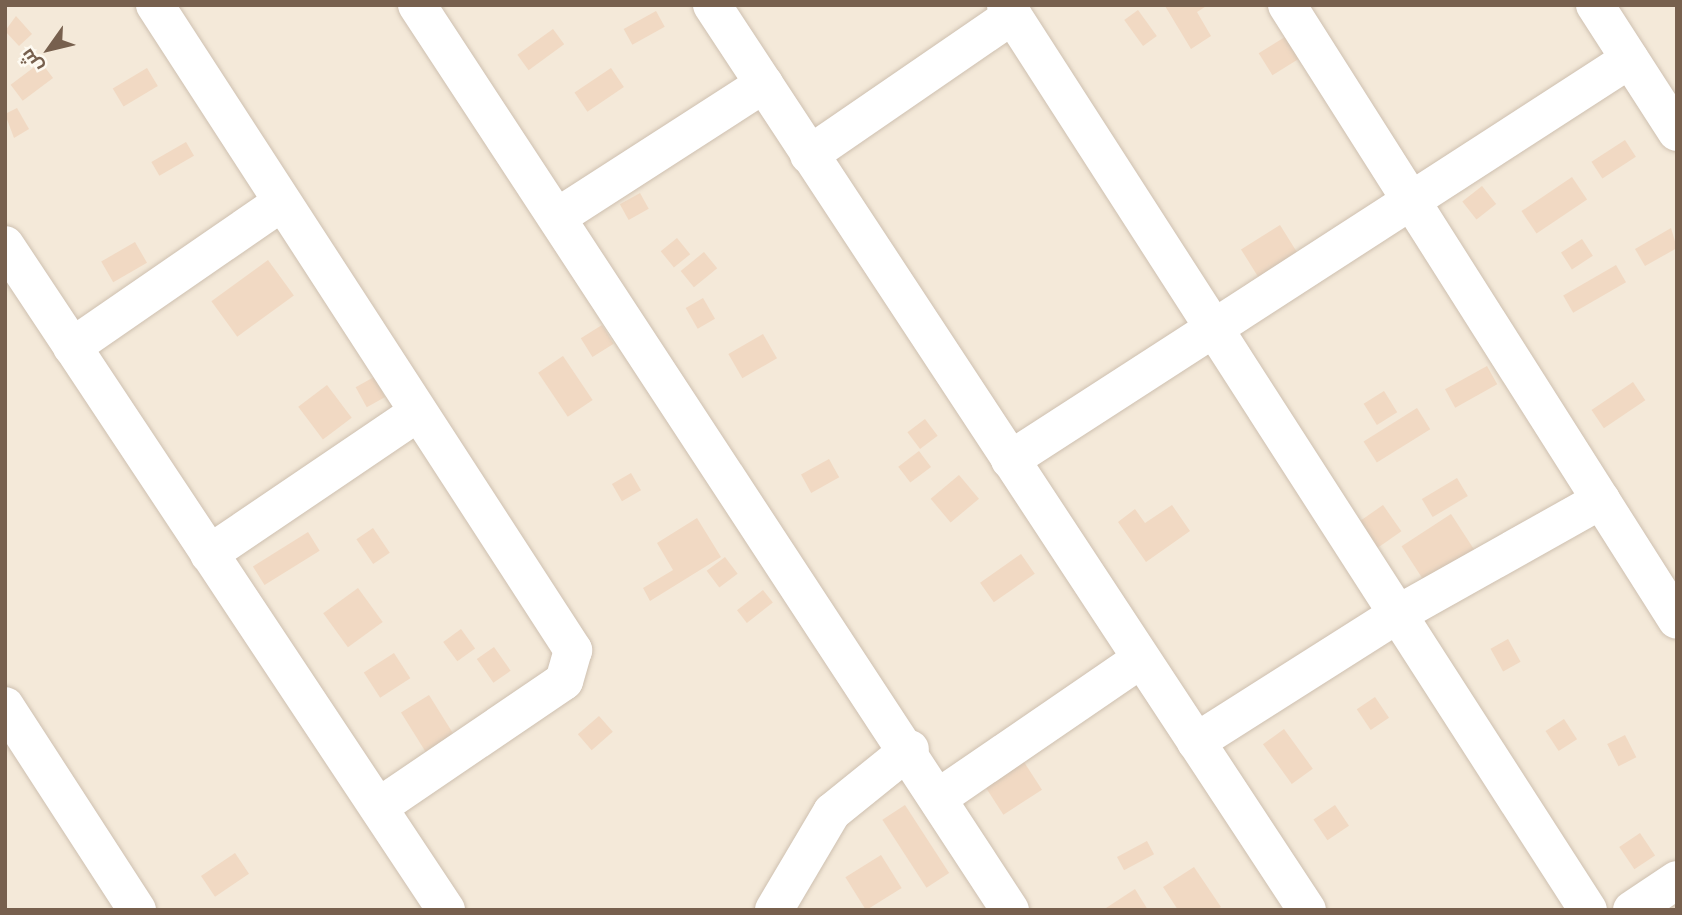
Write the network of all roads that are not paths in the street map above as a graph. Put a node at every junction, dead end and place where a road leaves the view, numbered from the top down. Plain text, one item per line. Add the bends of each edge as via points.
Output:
1 (155, 5) edge
2 (417, 5) edge
3 (712, 5) edge
4 (1287, 5) edge
5 (1595, 5) edge
6 (1009, 10) edge
7 (1630, 59) junction
8 (764, 84) junction
9 (1677, 132) edge
10 (809, 155) junction
11 (1409, 198) junction
12 (281, 203) junction
13 (559, 216) junction
14 (5, 245) edge
15 (1213, 327) junction
16 (72, 347) junction
17 (415, 414) junction
18 (1010, 460) junction
19 (1601, 500) junction
20 (209, 554) junction
21 (1398, 614) junction
22 (1677, 620) edge
23 (1142, 659) junction
24 (5, 706) edge
25 (1196, 742) junction
26 (910, 749) junction
27 (941, 796) junction
28 (380, 806) junction
29 (1677, 880) edge
30 (137, 910) edge
31 (446, 910) edge
32 (774, 910) edge
33 (1010, 910) edge
34 (1307, 910) edge
35 (1588, 910) edge
36 (1632, 910) edge

1 - 12 street
2 - 13 street
3 - 8 street
4 - 11 street
5 - 7 street
6 - 10 street
6 - 15 street
7 - 9 street
7 - 11 street
8 - 10 street
8 - 13 street
10 - 18 street
11 - 15 street
11 - 19 street
12 - 16 street
12 - 17 street
13 - 26 street
14 - 16 street
15 - 18 street
15 - 21 street
16 - 20 street
17 - 20 street
17 - 28 street via 573,650 572,670
18 - 23 street
19 - 21 street
19 - 22 street
20 - 28 street
21 - 25 street
21 - 35 street
23 - 25 street
23 - 27 street
24 - 30 street
25 - 34 street
26 - 27 street
26 - 32 street via 832,812
27 - 33 street
28 - 31 street
29 - 36 street

